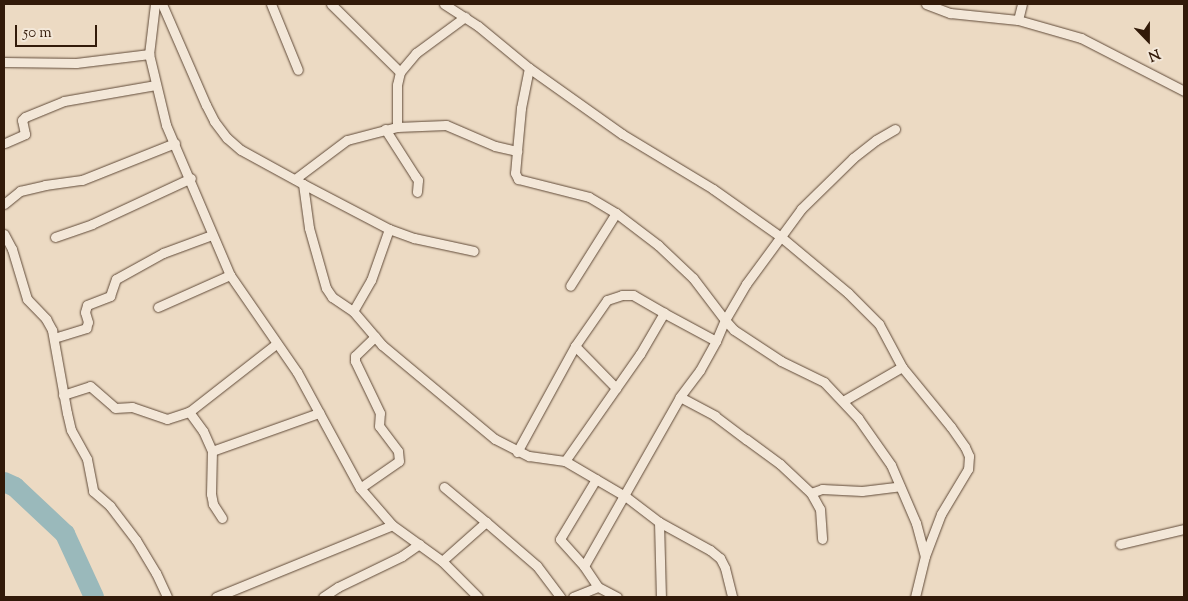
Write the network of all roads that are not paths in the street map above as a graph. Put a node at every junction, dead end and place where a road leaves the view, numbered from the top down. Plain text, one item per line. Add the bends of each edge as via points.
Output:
1 (155, 4) edge
2 (162, 4) edge
3 (270, 4) edge
4 (331, 4) edge
5 (444, 4) edge
6 (926, 4) edge
7 (1022, 4) edge
8 (465, 17) junction
9 (1018, 20) junction
10 (149, 54) junction
11 (4, 62) edge
12 (529, 68) junction
13 (298, 70) dead end
14 (400, 72) junction
15 (156, 85) junction
16 (1184, 91) edge
17 (397, 127) junction
18 (385, 129) junction
19 (895, 129) dead end
20 (5, 143) dead end
21 (175, 144) junction
22 (517, 151) junction
23 (191, 178) junction
24 (299, 182) junction
25 (416, 192) dead end
26 (4, 204) edge
27 (616, 213) junction
28 (389, 229) junction
29 (4, 234) edge
30 (212, 235) junction
31 (55, 237) dead end
32 (781, 237) junction
33 (474, 251) dead end
34 (230, 275) junction
35 (570, 286) dead end
36 (158, 307) dead end
37 (353, 311) junction
38 (664, 313) junction
39 (725, 320) junction
40 (54, 338) junction
41 (375, 338) junction
42 (716, 341) junction
43 (276, 344) junction
44 (575, 346) junction
45 (902, 367) junction
46 (616, 388) junction
47 (63, 395) junction
48 (680, 397) junction
49 (843, 401) junction
50 (188, 412) junction
51 (319, 413) junction
52 (212, 451) junction
53 (517, 452) junction
54 (565, 461) junction
55 (596, 479) junction
56 (900, 486) junction
57 (444, 487) dead end
58 (360, 488) junction
59 (811, 493) junction
60 (625, 496) junction
61 (222, 518) dead end
62 (486, 522) junction
63 (659, 522) junction
64 (392, 525) junction
65 (1184, 529) edge
66 (822, 539) dead end
67 (419, 544) junction
68 (1120, 544) dead end
69 (925, 556) junction
70 (442, 562) junction
71 (584, 566) junction
72 (467, 587) junction
73 (598, 587) junction
74 (232, 594) edge
75 (167, 597) edge
76 (216, 597) edge
77 (323, 597) edge
78 (471, 597) edge
79 (478, 597) edge
80 (560, 597) edge
81 (573, 597) edge
82 (617, 597) edge
83 (661, 597) edge
84 (732, 597) edge
85 (915, 597) edge

1 - 10 street
2 - 24 street via 206,105 223,132 241,150
3 - 13 street
4 - 14 street
5 - 8 street
6 - 9 street via 950,13
7 - 9 street
8 - 12 street
8 - 14 street via 416,53
9 - 16 street via 1081,38
10 - 11 street via 76,63
10 - 15 street
12 - 22 street
12 - 32 street via 622,134 713,188
14 - 17 street
15 - 20 street via 64,101 25,117 22,120 25,134
15 - 21 street
17 - 18 street
17 - 22 street via 446,125 494,146
18 - 24 street via 348,140
18 - 25 street via 416,176
19 - 32 street via 853,158 801,209
21 - 23 street
21 - 26 street via 82,180 20,191
22 - 27 street via 515,173 518,179 589,197
23 - 30 street
23 - 31 street via 92,224
24 - 28 street
24 - 37 street via 326,288 332,297
27 - 35 street
27 - 39 street via 658,245 693,278
28 - 33 street
28 - 37 street via 371,280
29 - 40 street via 12,249 27,299 46,319
30 - 34 street
30 - 40 street via 163,253 116,279 110,296 87,305 86,328
32 - 39 street via 746,284
32 - 45 street via 869,314 890,342
34 - 36 street
34 - 43 street
37 - 41 street
38 - 42 street
38 - 44 street via 633,296 614,296 607,300
38 - 46 street
39 - 42 street
39 - 49 street via 734,330 781,361 824,382
40 - 47 street
41 - 53 street via 469,419
41 - 58 street via 355,356 355,361 380,413 379,426 398,451 399,461
42 - 48 street
43 - 50 street
43 - 51 street via 297,372
44 - 46 street
44 - 53 street
45 - 49 street
45 - 69 street via 951,426 969,456 968,469 941,514
46 - 54 street
47 - 50 street via 90,386 115,408 132,407 167,420
47 - 75 street via 71,430 87,459 93,491 110,506 136,540
48 - 59 street via 746,439
48 - 60 street
49 - 56 street via 891,465
50 - 52 street
51 - 52 street
51 - 58 street
52 - 61 street via 211,494
53 - 54 street
54 - 55 street
55 - 60 street
55 - 71 street via 560,539
56 - 59 street via 862,490 822,489
56 - 69 street via 916,523
57 - 62 street
58 - 64 street
59 - 66 street via 820,509
60 - 63 street
60 - 71 street
62 - 70 street
62 - 80 street via 537,566
63 - 83 street
63 - 84 street via 720,558
64 - 67 street
64 - 74 street
65 - 68 street
67 - 70 street
67 - 77 street
69 - 85 street
70 - 72 street
71 - 73 street
72 - 78 street
72 - 79 street
73 - 81 street
73 - 82 street
74 - 76 street

